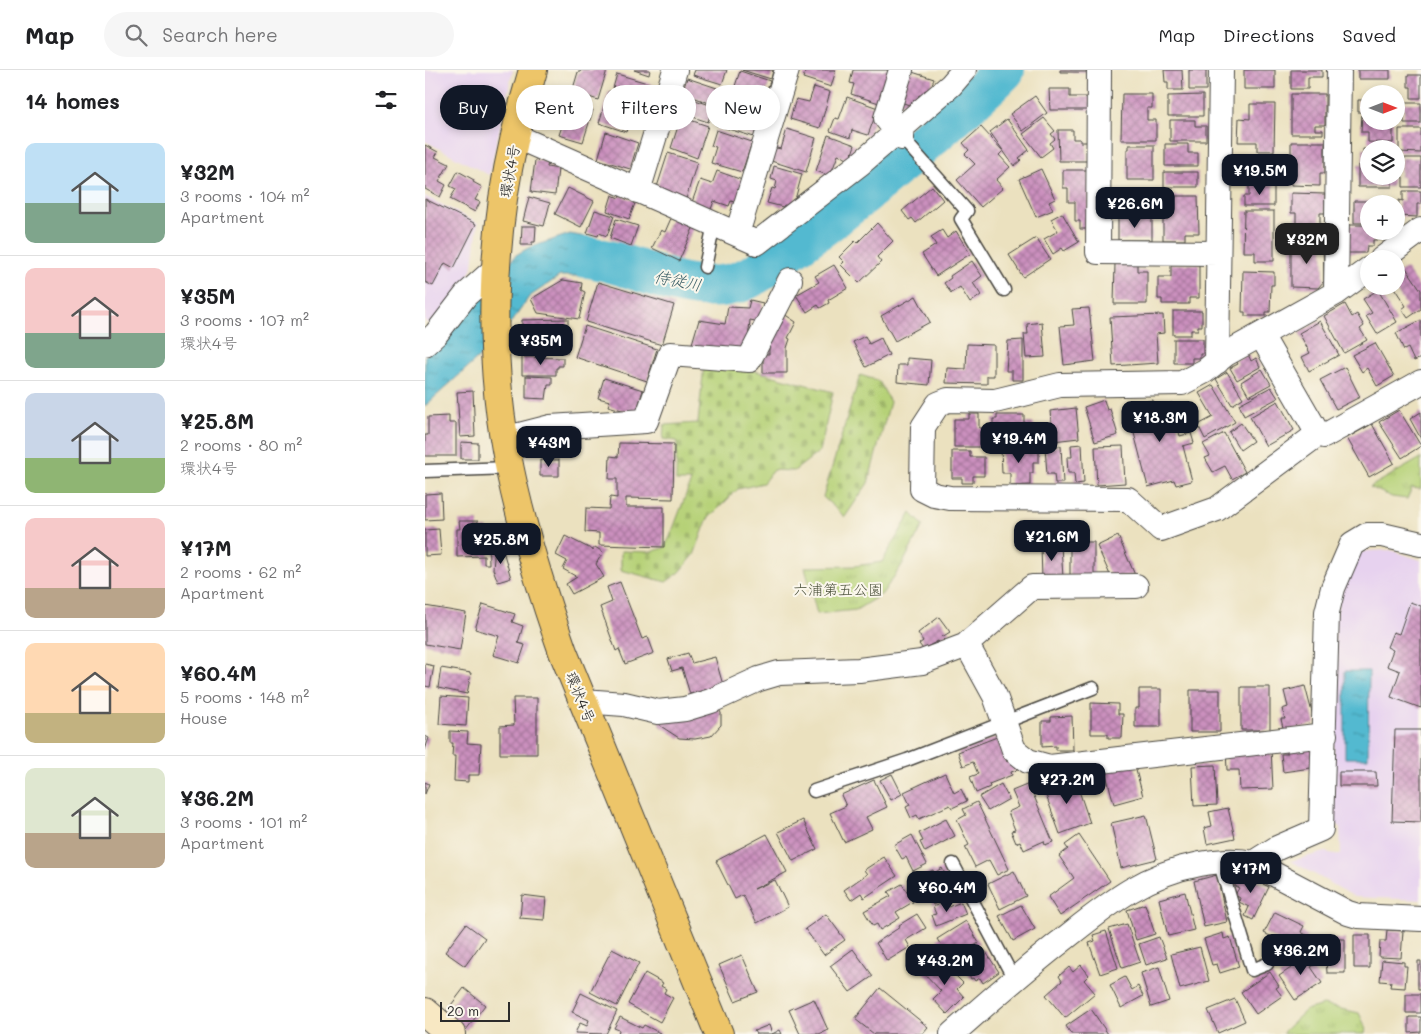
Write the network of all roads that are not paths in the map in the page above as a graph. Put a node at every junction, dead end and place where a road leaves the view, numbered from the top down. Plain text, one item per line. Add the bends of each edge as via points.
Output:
1 (533, 70) edge
2 (675, 70) edge
3 (787, 70) edge
4 (901, 70) edge
5 (965, 70) edge
6 (1099, 70) edge
7 (1221, 70) edge
8 (1339, 70) edge
9 (900, 135) junction
10 (515, 136) junction
11 (638, 191) junction
12 (714, 224) junction
13 (1421, 230) edge
14 (737, 234) junction
15 (1394, 250) edge
16 (1218, 253) junction
17 (705, 267) dead end
18 (495, 271) junction
19 (1360, 276) edge
20 (790, 280) dead end
21 (1004, 290) dead end
22 (1336, 293) junction
23 (1261, 335) junction
24 (425, 344) edge
25 (1217, 362) junction
26 (1421, 382) edge
27 (1318, 434) junction
28 (505, 439) junction
29 (509, 468) junction
30 (425, 471) edge
31 (1420, 543) edge
32 (1136, 586) dead end
33 (967, 646) junction
34 (1093, 688) dead end
35 (583, 701) junction
36 (1003, 723) junction
37 (1325, 735) junction
38 (814, 791) dead end
39 (1219, 861) junction
40 (1253, 863) junction
41 (953, 864) dead end
42 (1421, 920) edge
43 (1267, 964) dead end
44 (1014, 979) junction
45 (425, 1012) edge
46 (451, 1034) edge
47 (719, 1034) edge
48 (952, 1034) edge

1 - 10 main road, 環状4号
2 - 11 street
3 - 14 street
4 - 9 street via 886,118
5 - 9 street
6 - 16 street via 1099,252
7 - 16 street
8 - 22 street
9 - 14 street via 757,243
9 - 21 lane via 967,211 961,219
10 - 11 street
10 - 18 main road, 環状4号
11 - 12 street
12 - 14 street
12 - 17 lane
13 - 15 street
16 - 25 street
18 - 24 street via 466,295
18 - 28 main road, 環状4号 via 495,345
19 - 22 street
20 - 28 street via 749,360 670,354 646,421 550,427
22 - 23 street
23 - 25 street
23 - 27 street
25 - 27 street via 1182,382 1060,385 995,402 948,400 938,404 923,427 922,489 950,498 1128,499 1161,529 1217,509
26 - 27 street via 1324,436
28 - 29 main road, 環状4号
29 - 30 lane
29 - 35 main road, 環状4号 via 543,594
31 - 37 street via 1382,535 1367,536 1352,544 1333,588 1327,612
32 - 33 street via 1031,588
33 - 35 street via 922,662 859,670 779,673 685,709 658,712 624,704
33 - 36 street via 995,696
34 - 36 lane
35 - 47 main road, 環状4号
36 - 37 street via 1013,750 1028,761 1050,767
36 - 38 lane
37 - 40 street via 1321,829 1277,848
39 - 40 street
39 - 43 lane via 1252,970
39 - 44 street via 1180,869 1136,886 1108,904
40 - 42 street via 1348,913
41 - 44 lane
44 - 48 street
45 - 46 main road

